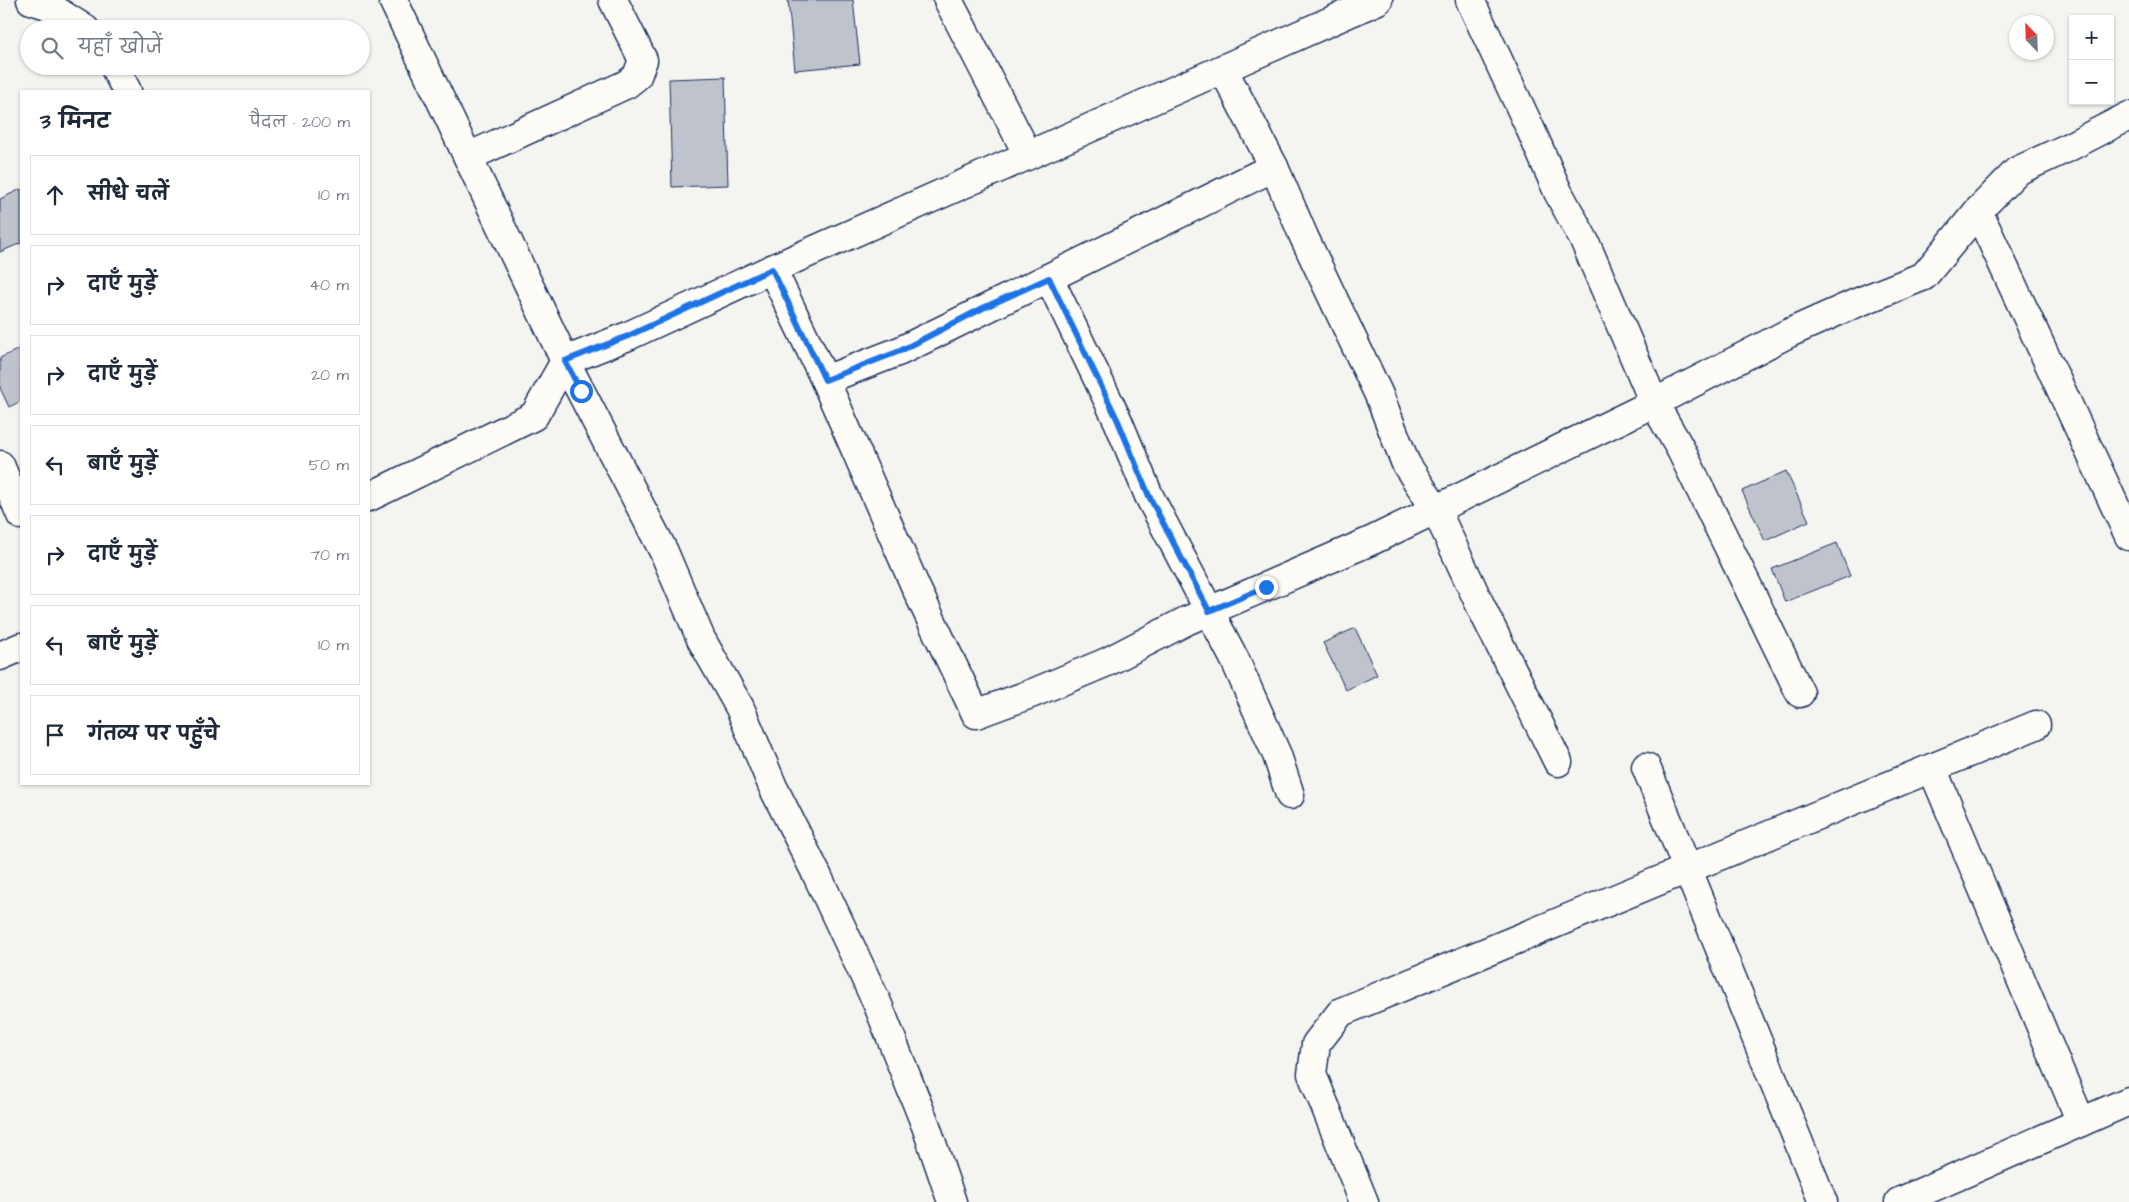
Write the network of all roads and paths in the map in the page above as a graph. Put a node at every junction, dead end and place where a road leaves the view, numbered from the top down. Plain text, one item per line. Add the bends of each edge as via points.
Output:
1 (393, 0) edge
2 (614, 0) edge
3 (948, 0) edge
4 (1470, 0) edge
5 (45, 2) edge
6 (1370, 2) edge
7 (72, 20) edge
8 (1222, 69) junction
9 (119, 75) edge
10 (126, 90) edge
11 (2129, 116) edge
12 (1028, 156) junction
13 (468, 157) junction
14 (1274, 167) junction
15 (1978, 211) junction
16 (772, 269) junction
17 (1049, 278) junction
18 (565, 361) junction
19 (825, 380) junction
20 (1654, 403) junction
21 (0, 465) edge
22 (370, 497) edge
23 (1436, 510) junction
24 (20, 513) edge
25 (2129, 536) edge
26 (1209, 611) junction
27 (20, 647) edge
28 (0, 656) edge
29 (1800, 693) dead end
30 (2036, 726) dead end
31 (1558, 762) dead end
32 (1646, 767) dead end
33 (1932, 768) junction
34 (1290, 795) dead end
35 (1687, 869) junction
36 (2129, 1101) edge
37 (2081, 1122) junction
38 (952, 1202) edge
39 (1364, 1202) edge
40 (1823, 1202) edge
41 (1899, 1202) edge

1 - 13 street
2 - 13 street via 643,60 637,76 627,84
3 - 12 street
4 - 20 street via 1584,242
5 - 7 street
6 - 8 street
8 - 12 street
8 - 14 street
9 - 10 street
11 - 15 street via 2017,171
12 - 16 street
13 - 18 street
14 - 17 street
14 - 23 street via 1379,395 1406,464
15 - 20 street via 1924,276 1789,334
15 - 25 street
16 - 18 street via 628,336
16 - 19 street
17 - 19 street via 900,351
17 - 26 street via 1118,421 1149,496
18 - 22 street via 534,416
18 - 38 street via 664,552 701,639 740,708 773,787 878,1005
19 - 26 street via 916,588 976,714 1106,662
20 - 23 street
20 - 29 street via 1681,450
21 - 24 street
23 - 26 street
23 - 31 street
26 - 34 street via 1235,660 1277,755
27 - 28 street
30 - 33 street
32 - 35 street
33 - 35 street
33 - 37 street
35 - 39 street via 1341,1012 1316,1044 1312,1074
35 - 40 street
36 - 37 street
37 - 41 street

